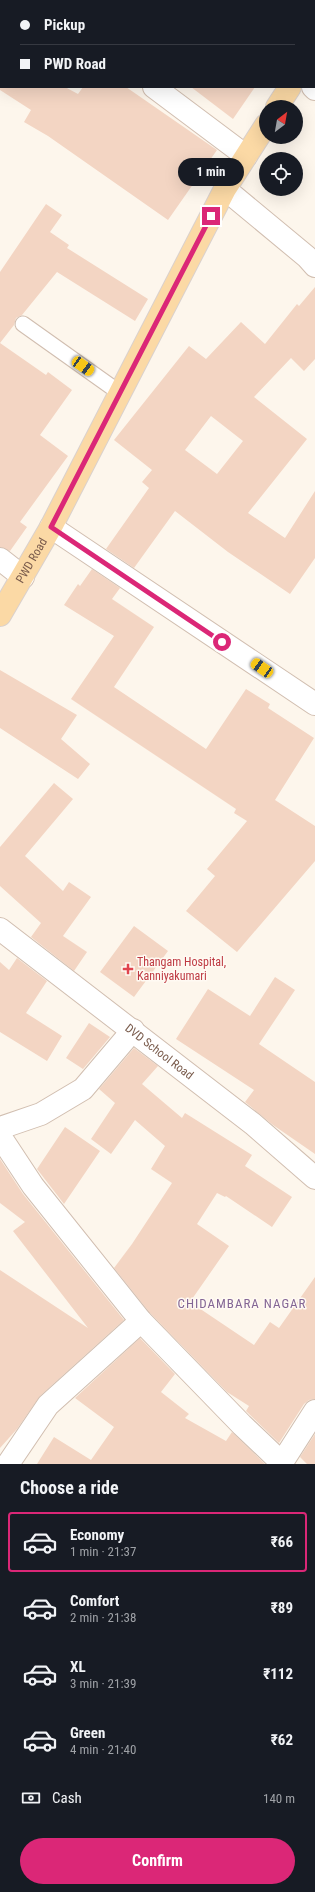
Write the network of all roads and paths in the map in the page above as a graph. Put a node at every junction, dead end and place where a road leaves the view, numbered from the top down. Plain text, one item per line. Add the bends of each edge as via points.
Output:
1 (155, 88) edge
2 (289, 88) edge
3 (282, 100) edge
4 (259, 136) edge
5 (246, 156) junction
6 (225, 189) junction
7 (315, 266) edge
8 (23, 324) dead end
9 (120, 392) junction
10 (51, 527) junction
11 (0, 559) edge
12 (23, 576) junction
13 (0, 615) edge
14 (315, 704) edge
15 (2, 934) edge
16 (133, 1030) junction
17 (0, 1128) edge
18 (0, 1136) edge
19 (315, 1178) edge
20 (141, 1321) junction
21 (315, 1411) edge
22 (8, 1464) edge
23 (282, 1464) edge

1 - 5 street
2 - 3 main road
4 - 5 main road, PWD Road
5 - 6 main road, PWD Road
6 - 7 street
6 - 9 main road, PWD Road
8 - 9 lane
9 - 10 main road, PWD Road
10 - 12 main road, PWD Road
10 - 14 street
11 - 12 street
12 - 13 main road, PWD Road
15 - 16 street, DVD School Road
16 - 17 street via 83,1089 41,1114
16 - 19 street, DVD School Road via 253,1124
18 - 20 street via 33,1186
20 - 22 street via 48,1405
20 - 23 street
21 - 23 street

